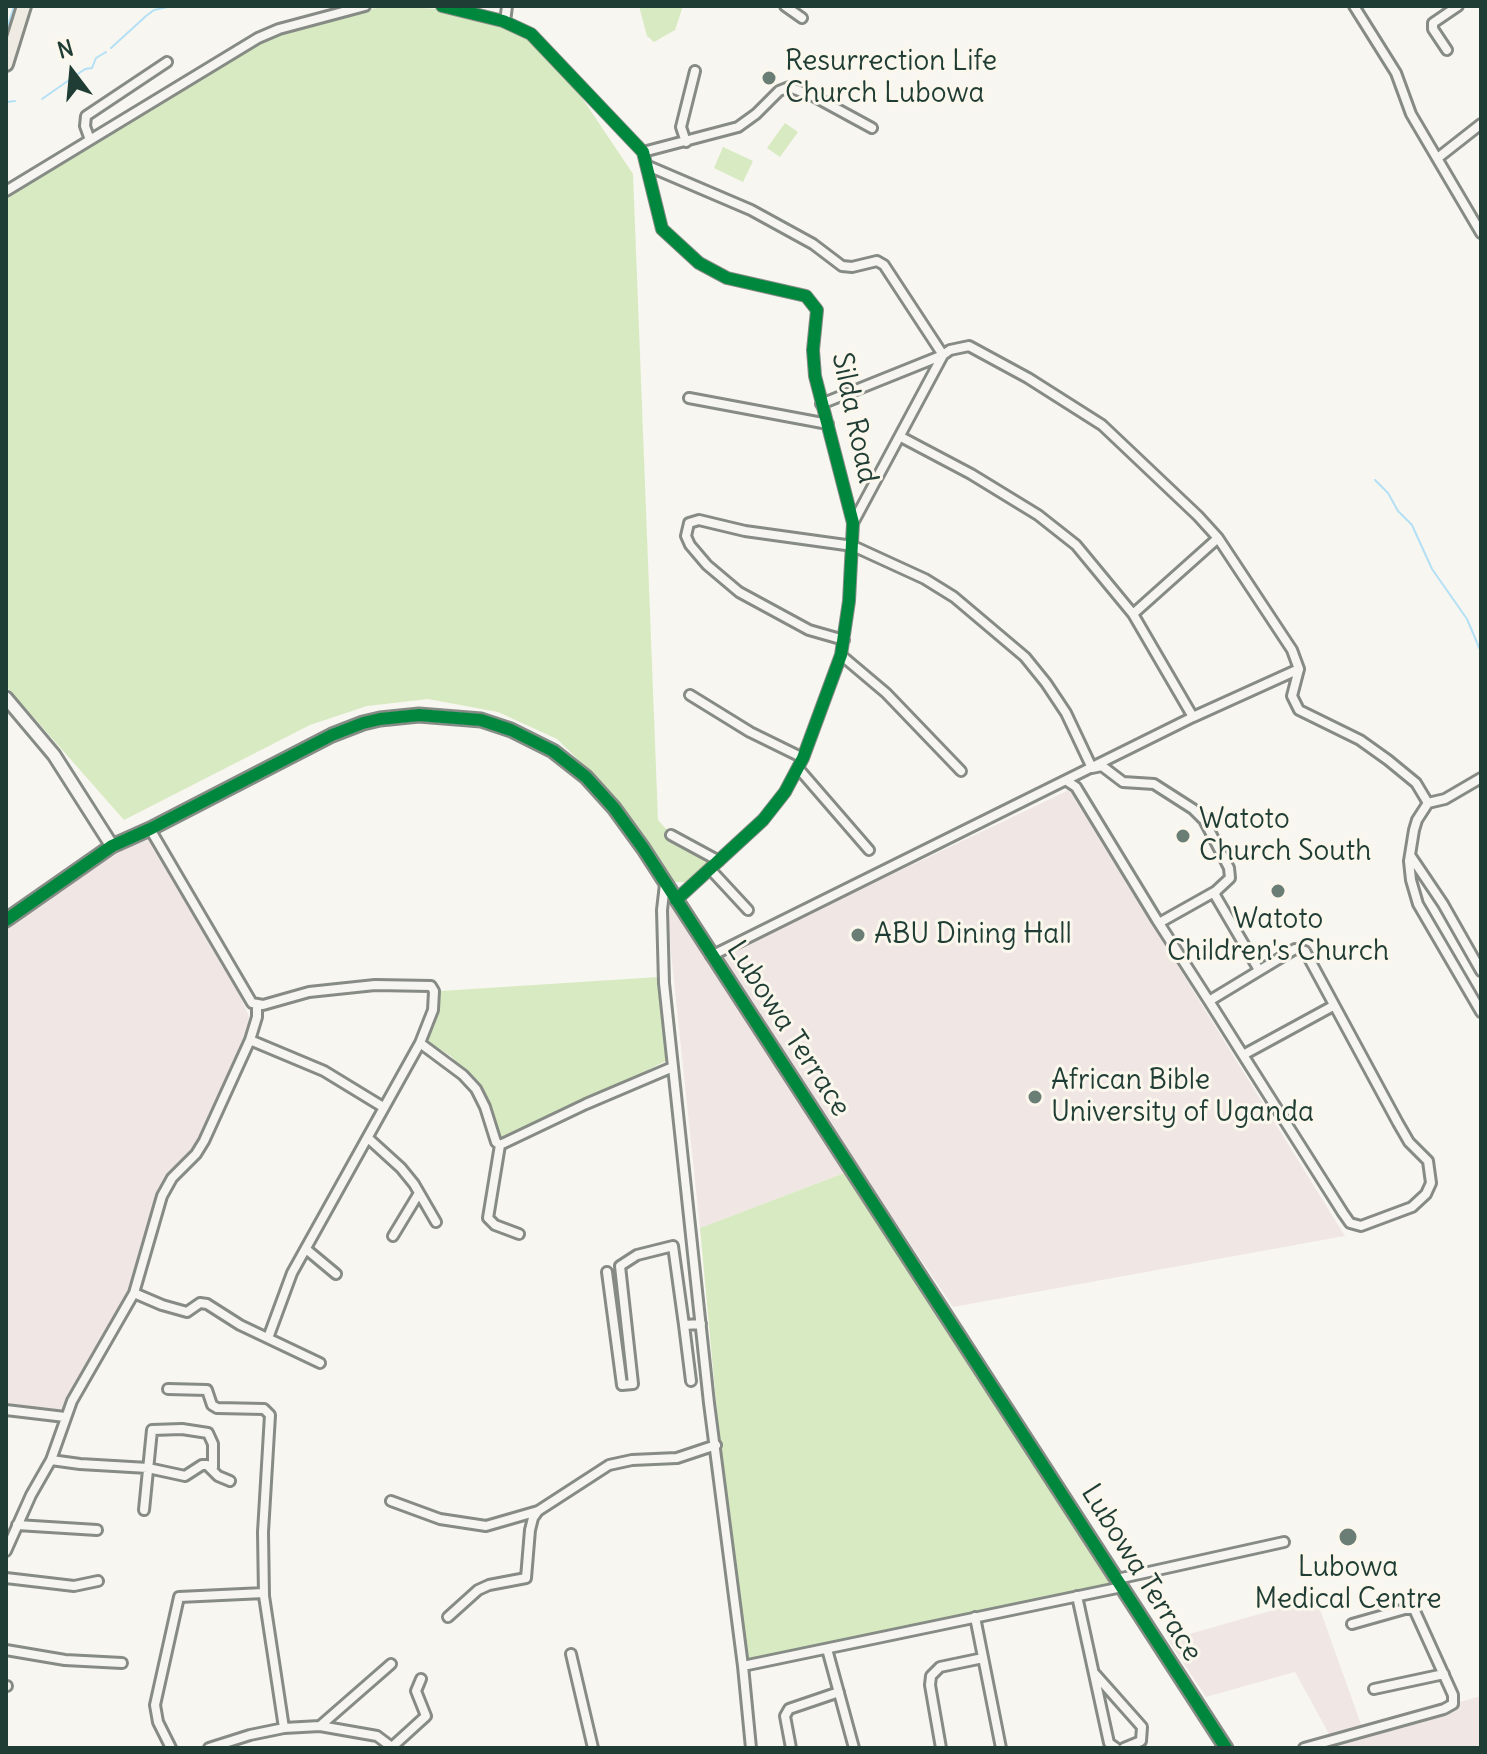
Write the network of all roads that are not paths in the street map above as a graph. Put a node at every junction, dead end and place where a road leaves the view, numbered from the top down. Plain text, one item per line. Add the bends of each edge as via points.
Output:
1 (24, 6) edge
2 (365, 6) edge
3 (442, 6) edge
4 (507, 6) edge
5 (785, 6) edge
6 (1354, 6) edge
7 (1458, 6) edge
8 (802, 18) dead end
9 (505, 22) junction
10 (1447, 50) dead end
11 (167, 62) dead end
12 (6, 64) edge
13 (695, 71) dead end
14 (1481, 124) edge
15 (872, 128) dead end
16 (90, 140) junction
17 (686, 142) junction
18 (643, 152) junction
19 (1439, 157) junction
20 (648, 166) junction
21 (6, 191) edge
22 (1481, 233) edge
23 (943, 355) junction
24 (689, 398) dead end
25 (821, 404) junction
26 (828, 424) junction
27 (901, 437) junction
28 (853, 523) junction
29 (1218, 538) junction
30 (853, 546) junction
31 (1133, 614) junction
32 (844, 640) junction
33 (841, 655) junction
34 (1299, 669) junction
35 (690, 695) dead end
36 (6, 698) edge
37 (1193, 717) junction
38 (803, 758) junction
39 (798, 768) junction
40 (1092, 768) junction
41 (961, 771) dead end
42 (1481, 778) edge
43 (1067, 781) junction
44 (1428, 803) junction
45 (150, 829) junction
46 (671, 835) dead end
47 (112, 846) junction
48 (869, 850) dead end
49 (1410, 855) junction
50 (719, 861) junction
51 (710, 869) junction
52 (665, 884) junction
53 (1216, 891) junction
54 (676, 900) junction
55 (748, 910) dead end
56 (6, 920) edge
57 (1159, 923) junction
58 (711, 956) junction
59 (1259, 970) junction
60 (1481, 971) edge
61 (1209, 1001) junction
62 (257, 1004) junction
63 (1333, 1006) junction
64 (1481, 1012) edge
65 (250, 1040) junction
66 (420, 1043) junction
67 (1243, 1055) junction
68 (673, 1067) junction
69 (383, 1107) junction
70 (368, 1138) junction
71 (500, 1145) junction
72 (419, 1193) junction
73 (436, 1222) dead end
74 (519, 1234) dead end
75 (393, 1236) dead end
76 (306, 1249) junction
77 (607, 1272) dead end
78 (336, 1274) dead end
79 (134, 1293) junction
80 (701, 1324) junction
81 (684, 1325) junction
82 (268, 1338) junction
83 (320, 1363) dead end
84 (691, 1381) dead end
85 (168, 1389) dead end
86 (6, 1410) edge
87 (65, 1417) junction
88 (716, 1445) junction
89 (51, 1460) junction
90 (213, 1467) junction
91 (148, 1468) junction
92 (230, 1481) dead end
93 (391, 1501) dead end
94 (144, 1510) dead end
95 (538, 1511) junction
96 (17, 1525) junction
97 (97, 1530) dead end
98 (9, 1537) edge
99 (1284, 1542) dead end
100 (6, 1551) edge
101 (6, 1578) edge
102 (98, 1581) dead end
103 (1120, 1583) junction
104 (264, 1593) junction
105 (1077, 1596) junction
106 (448, 1617) dead end
107 (975, 1617) junction
108 (1352, 1624) dead end
109 (827, 1649) junction
110 (6, 1650) edge
111 (571, 1654) dead end
112 (983, 1658) junction
113 (122, 1663) dead end
114 (391, 1664) dead end
115 (743, 1666) junction
116 (1095, 1674) junction
117 (1444, 1674) junction
118 (421, 1679) dead end
119 (1374, 1689) dead end
120 (839, 1692) junction
121 (320, 1726) junction
122 (284, 1728) junction
123 (393, 1747) edge
124 (171, 1748) edge
125 (209, 1748) edge
126 (593, 1748) edge
127 (751, 1748) edge
128 (791, 1748) edge
129 (854, 1748) edge
130 (941, 1748) edge
131 (1001, 1748) edge
132 (1116, 1748) edge
133 (1124, 1748) edge
134 (1226, 1748) edge
135 (1304, 1748) edge

1 - 12 main road
2 - 16 street via 258,38
3 - 9 street, Silda Road
4 - 9 street
5 - 8 street
6 - 19 street
7 - 10 street via 1433,23
9 - 18 street, Silda Road via 531,34
11 - 16 street via 86,116
13 - 17 street via 681,127
14 - 19 street
15 - 17 street via 789,87 738,127
16 - 21 street
17 - 18 street
18 - 20 street, Silda Road
19 - 22 street
20 - 23 street via 751,210 842,266 877,261 884,265
20 - 25 street, Silda Road via 662,229 699,263 727,278 806,296 815,305 813,350
23 - 25 street
23 - 27 street
23 - 29 street via 969,346 1102,425
24 - 26 street
25 - 26 street, Silda Road
26 - 28 street, Silda Road
27 - 28 street
27 - 31 street via 1048,522 1093,563
28 - 30 street, Silda Road
29 - 31 street
29 - 34 street via 1287,641
30 - 32 street, Silda Road
30 - 32 street via 699,520 686,529 690,545 739,592 809,630
30 - 40 street via 954,597 1025,657 1066,713
31 - 37 street
32 - 33 street, Silda Road
33 - 38 street, Silda Road
33 - 41 street
34 - 37 street
34 - 44 street via 1292,696 1299,710 1388,760 1416,783
35 - 38 street
36 - 47 street via 54,755
37 - 40 street
38 - 39 street, Silda Road
39 - 48 street
39 - 50 street, Silda Road via 763,820
40 - 43 street
40 - 53 street via 1102,766 1123,782 1154,784 1193,809 1229,868 1230,878
42 - 44 street
43 - 57 street via 1076,787
43 - 58 street
44 - 49 street via 1417,820
45 - 47 street, Lubowa Terrace
45 - 52 street, Lubowa Terrace via 348,728 380,719 446,716 481,720 553,751 614,808
45 - 62 street via 248,998
46 - 50 street
47 - 56 street, Lubowa Terrace
49 - 60 street
49 - 64 street via 1418,904
50 - 51 street, Silda Road
51 - 54 street, Silda Road
51 - 55 street
52 - 54 street, Lubowa Terrace
52 - 68 street via 664,983
53 - 57 street
53 - 59 street
54 - 58 street, Lubowa Terrace
57 - 61 street
58 - 103 street, Lubowa Terrace
59 - 61 street
59 - 63 street via 1295,949 1305,951
61 - 67 street
62 - 65 street
62 - 66 street via 329,989 431,986 433,1010
63 - 67 street
63 - 67 street via 1409,1142 1428,1161 1431,1183 1412,1207 1361,1226 1350,1223
65 - 69 street via 324,1071
65 - 79 street via 201,1147 162,1196
66 - 69 street
66 - 71 street via 476,1089
68 - 71 street
68 - 80 street
69 - 70 street
70 - 72 street
70 - 76 street
71 - 74 street via 488,1218
72 - 73 street
72 - 75 street
76 - 78 street
76 - 82 street
77 - 81 street via 622,1385 633,1384 620,1266 637,1255 673,1246
79 - 82 street via 187,1312 207,1304
79 - 87 street
80 - 81 street
80 - 88 street
81 - 84 street
82 - 83 street
85 - 104 street via 207,1390 217,1408 268,1410
86 - 87 street
87 - 89 street
88 - 95 street via 677,1458 609,1465
88 - 115 street
89 - 91 street
89 - 96 street
90 - 91 street via 202,1465 185,1476
90 - 91 street via 208,1433 154,1428
90 - 92 street
91 - 94 street
93 - 95 street via 476,1526
95 - 106 street via 530,1530 526,1578 478,1590
96 - 97 street
96 - 98 street
98 - 100 street
99 - 103 street
101 - 102 street via 74,1586
103 - 105 street
103 - 134 street, Lubowa Terrace
104 - 122 street
104 - 124 street via 182,1595 177,1600 155,1705
105 - 107 street
105 - 116 street
107 - 109 street
107 - 112 street
108 - 117 street via 1414,1609
109 - 115 street
109 - 120 street
110 - 113 street
111 - 126 street
112 - 130 street via 940,1667 931,1676
112 - 131 street
114 - 121 street
115 - 127 street
116 - 132 street via 1109,1743
116 - 133 street via 1142,1727 1141,1741
117 - 119 street
117 - 135 street via 1455,1700 1450,1707
118 - 123 street via 416,1691 426,1716
120 - 128 street via 789,1709 785,1716
120 - 129 street
121 - 122 street
121 - 123 street via 377,1736
122 - 125 street

